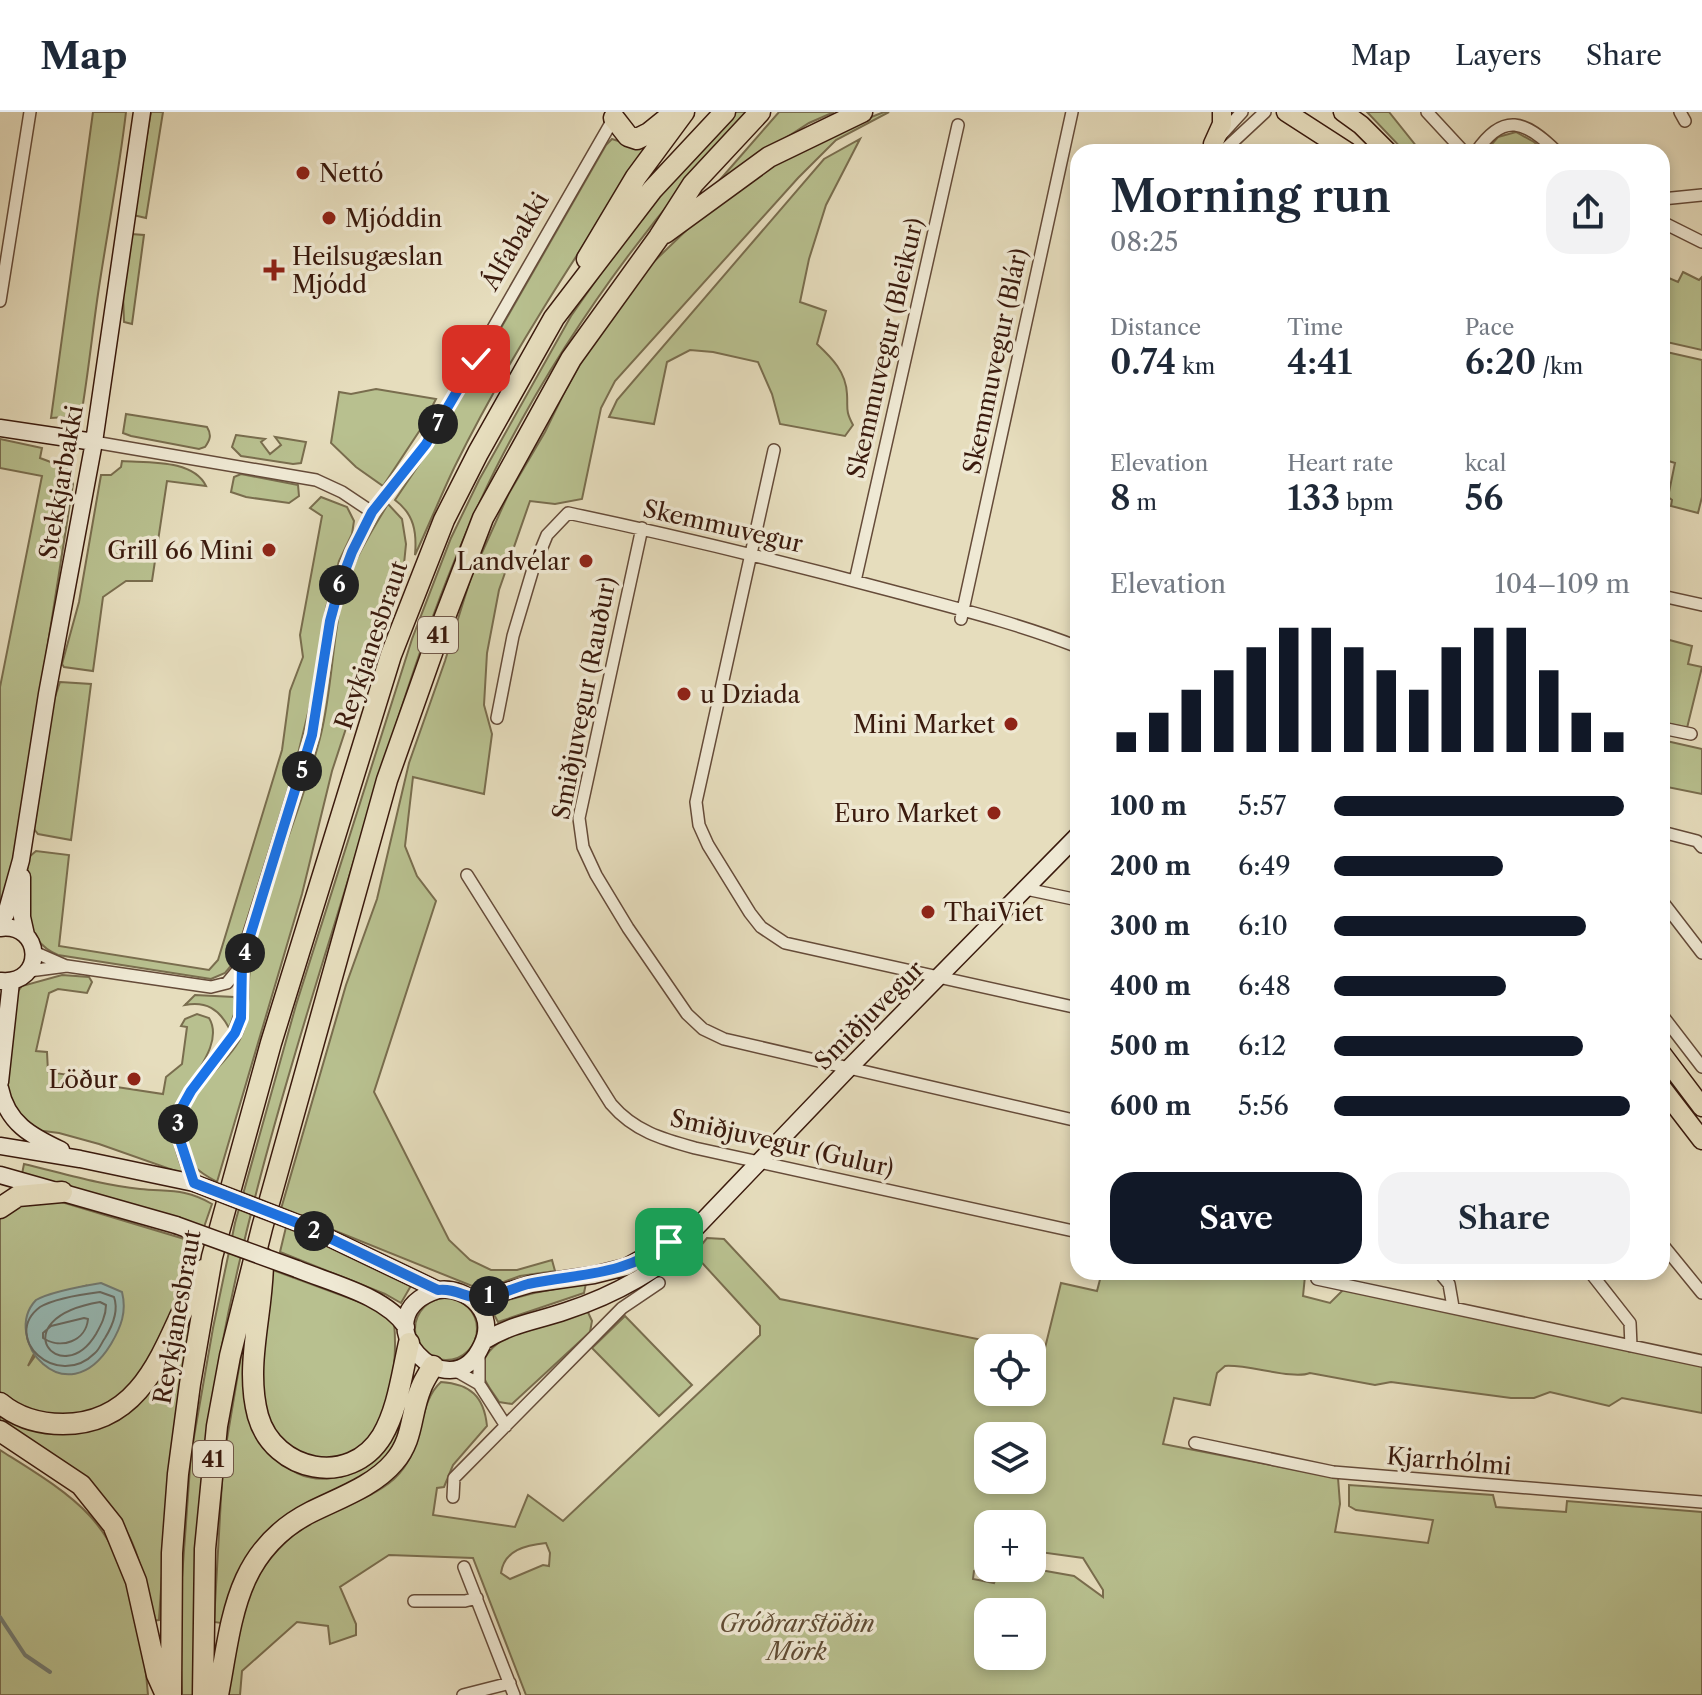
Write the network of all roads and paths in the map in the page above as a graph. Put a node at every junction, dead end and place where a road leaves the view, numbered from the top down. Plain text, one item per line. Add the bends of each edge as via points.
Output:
1 (30, 112) edge
2 (142, 112) edge
3 (675, 112) edge
4 (684, 112) edge
5 (725, 112) edge
6 (760, 112) edge
7 (862, 112) edge
8 (1072, 112) edge
9 (1222, 112) edge
10 (1242, 112) edge
11 (1265, 112) edge
12 (1286, 112) edge
13 (1343, 112) edge
14 (1427, 112) edge
15 (615, 115) edge
16 (1356, 118) edge
17 (958, 125) dead end
18 (1217, 144) edge
19 (1220, 144) edge
20 (1223, 144) edge
21 (1336, 144) edge
22 (1380, 144) edge
23 (1457, 144) edge
24 (1481, 144) edge
25 (1549, 144) edge
26 (1702, 195) edge
27 (1670, 198) edge
28 (1670, 226) edge
29 (659, 237) junction
30 (1702, 242) edge
31 (0, 301) edge
32 (554, 318) junction
33 (0, 428) edge
34 (94, 442) junction
35 (774, 450) dead end
36 (372, 512) junction
37 (642, 528) junction
38 (751, 553) junction
39 (855, 581) junction
40 (1670, 598) edge
41 (1702, 605) edge
42 (962, 614) junction
43 (1070, 644) edge
44 (497, 718) dead end
45 (1670, 730) edge
46 (1691, 734) dead end
47 (1670, 834) edge
48 (1070, 843) edge
49 (1702, 847) edge
50 (21, 860) junction
51 (467, 875) dead end
52 (1026, 889) junction
53 (1070, 898) edge
54 (1670, 911) edge
55 (0, 926) edge
56 (26, 935) junction
57 (34, 952) junction
58 (1702, 953) edge
59 (242, 962) junction
60 (67, 966) junction
61 (29, 971) junction
62 (939, 979) junction
63 (6, 981) edge
64 (1070, 1006) edge
65 (1670, 1025) edge
66 (1670, 1065) edge
67 (1702, 1067) edge
68 (848, 1069) junction
69 (0, 1082) edge
70 (0, 1088) edge
71 (1670, 1098) edge
72 (1702, 1107) edge
73 (1070, 1119) edge
74 (1702, 1140) edge
75 (0, 1146) edge
76 (80, 1159) junction
77 (760, 1163) junction
78 (0, 1175) edge
79 (194, 1183) junction
80 (62, 1192) junction
81 (0, 1208) edge
82 (262, 1228) junction
83 (695, 1229) junction
84 (1070, 1230) edge
85 (1670, 1254) edge
86 (212, 1257) junction
87 (1322, 1280) edge
88 (1446, 1280) edge
89 (1596, 1280) edge
90 (659, 1283) dead end
91 (438, 1290) junction
92 (1702, 1293) edge
93 (471, 1297) junction
94 (1453, 1307) junction
95 (408, 1335) junction
96 (1631, 1346) junction
97 (482, 1347) junction
98 (1702, 1361) edge
99 (442, 1367) junction
100 (479, 1384) junction
101 (0, 1403) edge
102 (506, 1426) junction
103 (0, 1431) edge
104 (1195, 1443) dead end
105 (453, 1497) dead end
106 (1702, 1502) edge
107 (464, 1567) dead end
108 (477, 1598) junction
109 (414, 1601) dead end
110 (510, 1683) junction
111 (168, 1695) edge
112 (203, 1695) edge
113 (218, 1695) edge
114 (463, 1695) edge
115 (514, 1695) edge

1 - 31 street
2 - 34 street, Stekkjarbakki
3 - 15 highway via 637,139 628,136
4 - 32 highway via 608,220
5 - 32 highway, Reykjanesbraut / 41 via 652,190
6 - 29 highway, 41 via 693,184
7 - 29 highway via 769,157
8 - 42 street, Skemmuvegur (Blár)
9 - 18 main road
10 - 19 street
11 - 20 street
12 - 21 main road
13 - 16 main road
14 - 23 street
15 - 36 street, Álfabakki via 426,444
16 - 22 main road
17 - 39 street, Skemmuvegur (Bleikur)
24 - 25 street via 1490,130 1516,122
26 - 27 street
28 - 30 street
29 - 82 highway, 41 via 571,359 483,518 387,780
32 - 86 highway, Reykjanesbraut / 41 via 444,520 391,655 271,1043
33 - 34 street
34 - 36 street via 316,480
34 - 50 street, Stekkjarbakki
35 - 38 street
36 - 59 street, Álfabakki via 340,584 312,735
37 - 38 street, Skemmuvegur
37 - 44 street, Skemmuvegur via 568,513 547,535 513,636
37 - 68 street, Smiðjuvegur (Rauður) via 579,818 583,847 628,928 695,1022 724,1039
38 - 39 street, Skemmuvegur
38 - 62 street via 696,802 699,825 755,920 776,939
39 - 42 street, Skemmuvegur
40 - 41 street
42 - 43 street, Skemmuvegur via 1033,629
45 - 46 street
47 - 49 street
48 - 52 street, Smiðjuvegur
50 - 55 street, Stekkjarbakki
50 - 56 street, Stekkjarbakki
51 - 77 street, Smiðjuvegur (Gulur) via 619,1113 661,1139
52 - 53 street
52 - 62 street, Smiðjuvegur
54 - 58 street
55 - 56 street
56 - 57 street, Stekkjarbakki
57 - 60 street
57 - 61 street
59 - 60 street via 227,983 211,987
59 - 79 street, Álfabakki via 241,1018 235,1033 191,1091 178,1122
60 - 61 street
61 - 63 street
62 - 64 street
62 - 68 street, Smiðjuvegur
63 - 69 street
65 - 67 street
66 - 72 main road
68 - 73 street, Smiðjuvegur (Rauður)
68 - 77 street, Smiðjuvegur
70 - 76 street via 13,1120
71 - 74 main road
75 - 76 street
76 - 79 street
77 - 83 street, Smiðjuvegur
77 - 84 street, Smiðjuvegur (Gulur)
78 - 80 street
79 - 91 street, bridge via 300,1224
80 - 81 highway via 18,1196
80 - 95 street, bridge via 176,1225 384,1304 399,1316
82 - 95 highway via 254,1390 263,1428 276,1449 299,1463 323,1468 373,1448 387,1425
82 - 112 highway, 41 via 230,1356 209,1492
83 - 93 street, Smiðjuvegur via 626,1267
83 - 97 street, Smiðjuvegur via 675,1253 604,1296 520,1323
85 - 92 street
86 - 101 highway via 152,1373 121,1405 91,1421 55,1424 19,1415
86 - 111 highway, Reykjanesbraut / 41 via 178,1474
87 - 94 street
88 - 94 street
89 - 96 street via 1630,1323
90 - 102 street via 622,1308
91 - 93 street
91 - 95 street via 416,1303
93 - 97 street via 485,1317
94 - 96 street
95 - 99 street via 414,1353
96 - 98 street
97 - 99 street via 471,1360
97 - 100 street
99 - 100 street
99 - 113 highway via 421,1387 410,1437 394,1462 366,1485 287,1527 254,1564 232,1615
100 - 102 street
102 - 105 street via 454,1478
103 - 111 highway via 81,1485 113,1525 136,1581 157,1675
104 - 106 street, Kjarrhólmi via 1333,1472
107 - 108 street
108 - 109 street
108 - 110 street
110 - 114 street
110 - 115 street

